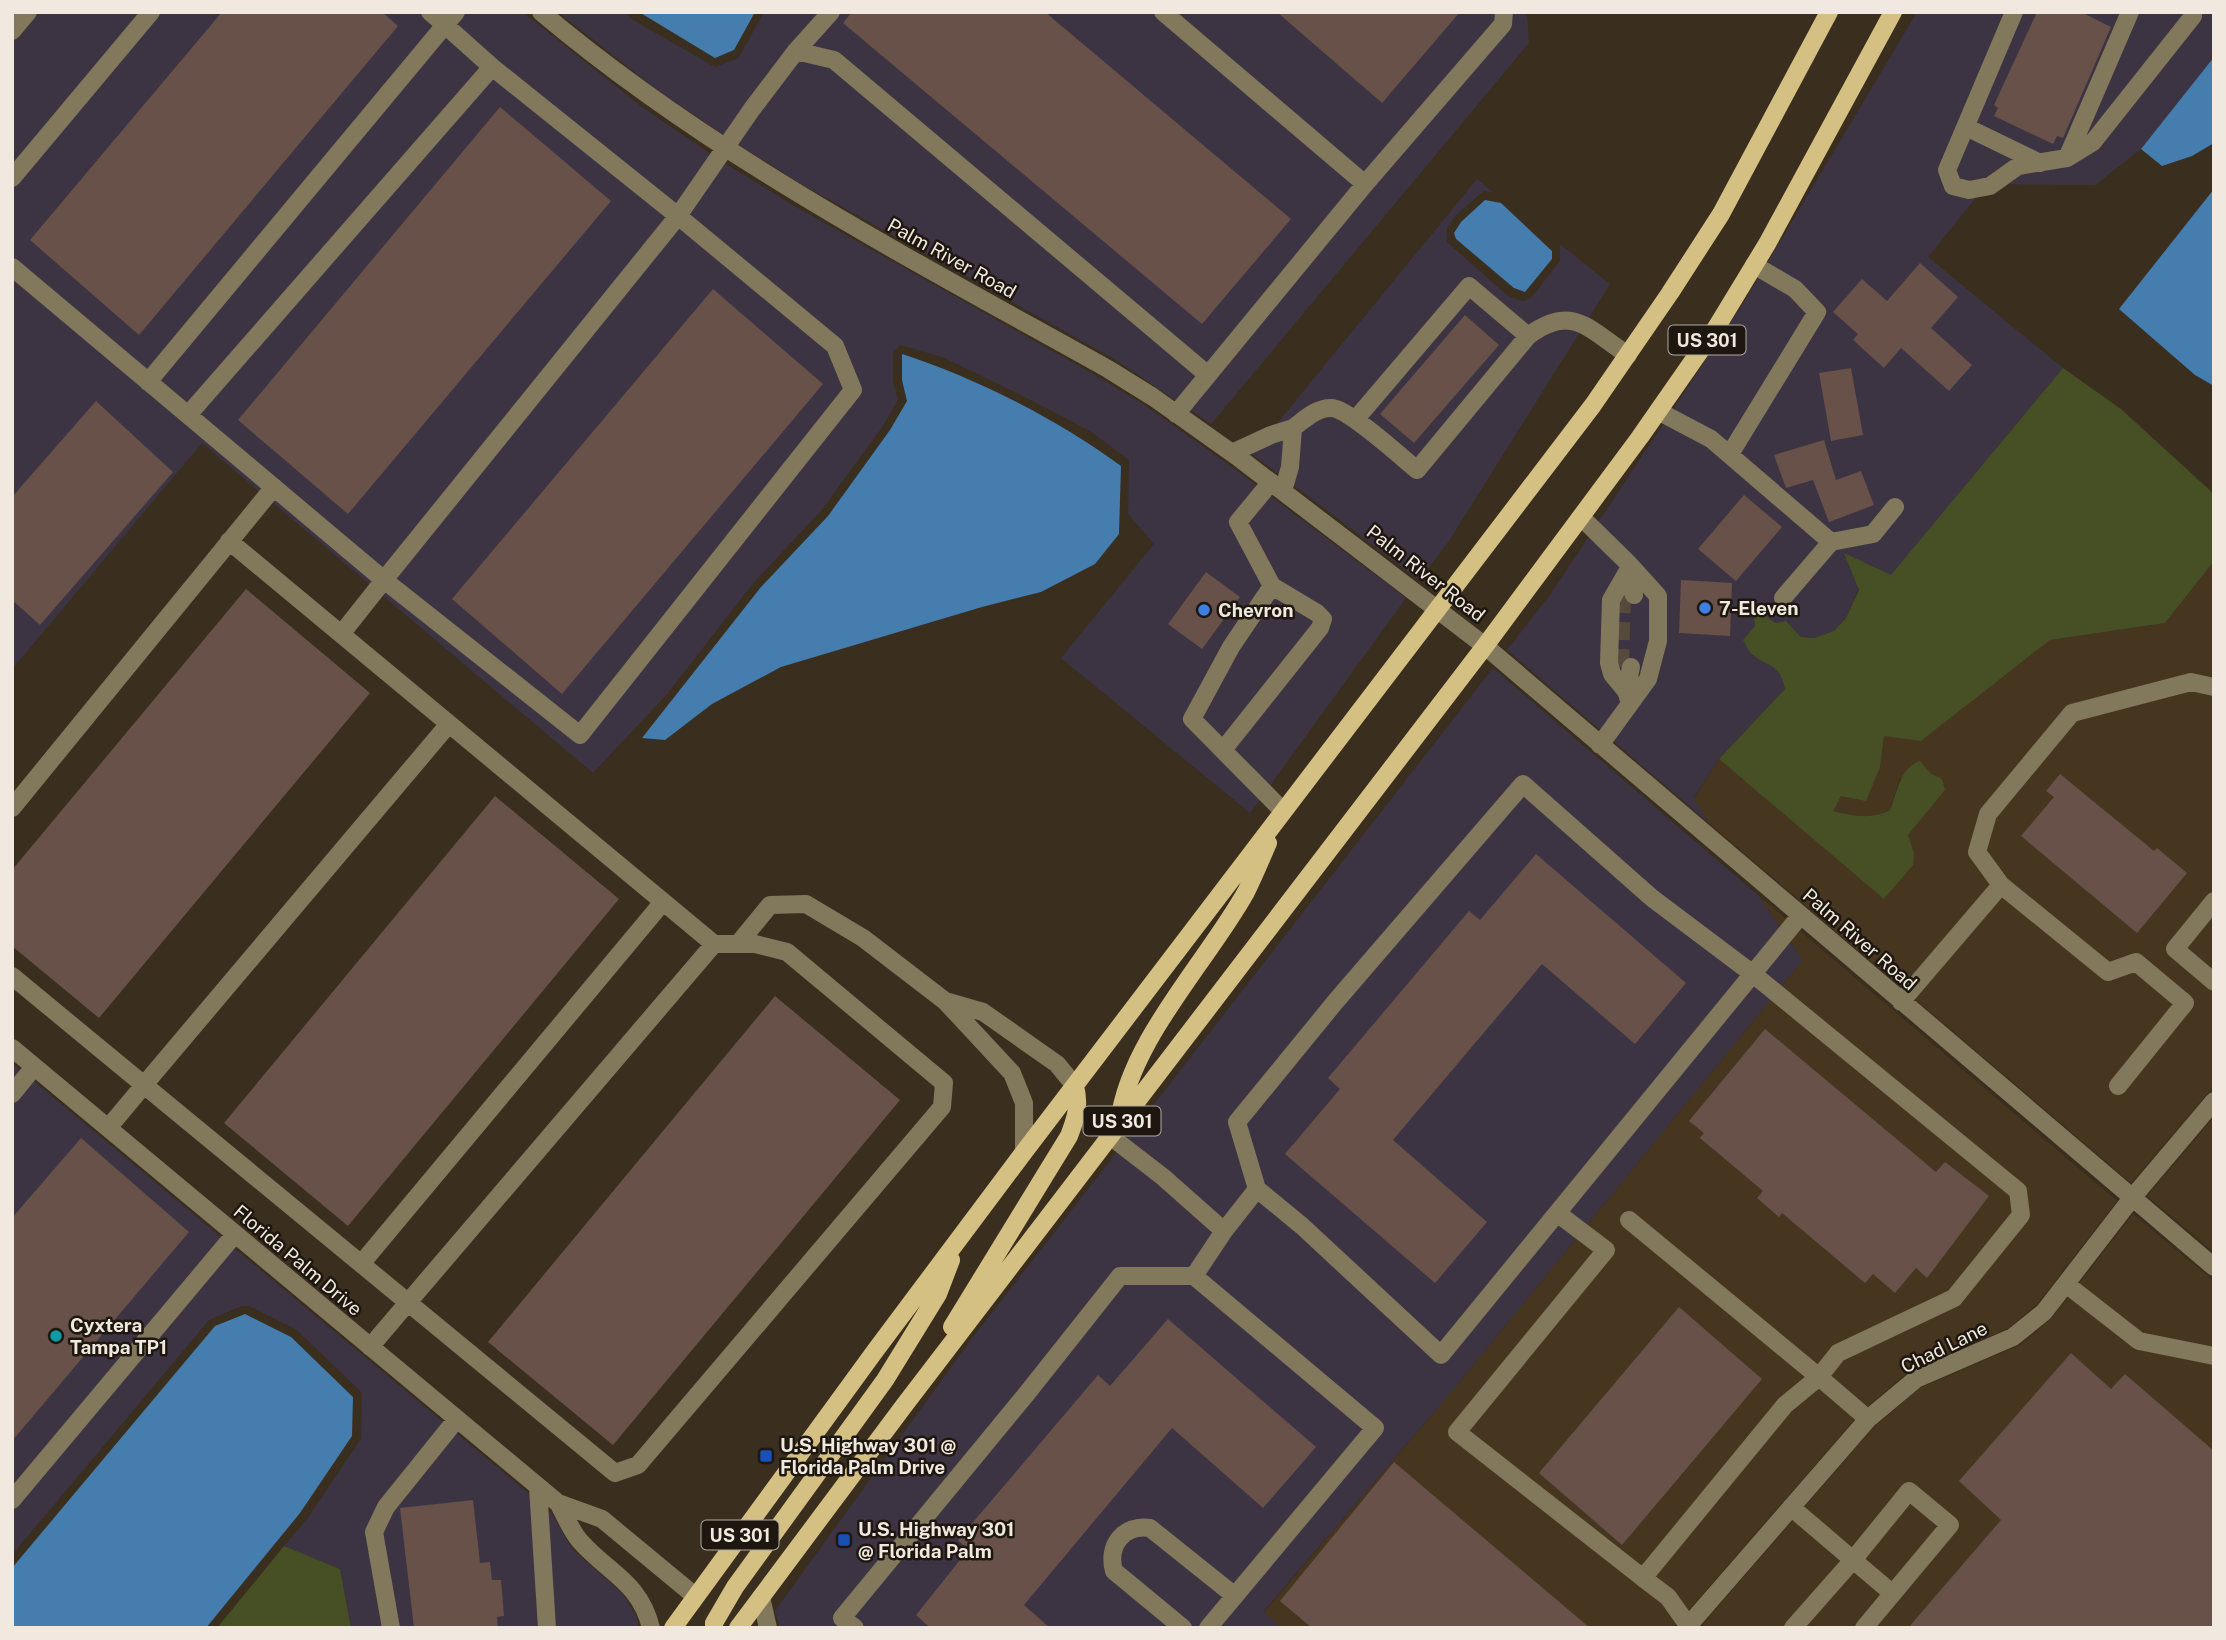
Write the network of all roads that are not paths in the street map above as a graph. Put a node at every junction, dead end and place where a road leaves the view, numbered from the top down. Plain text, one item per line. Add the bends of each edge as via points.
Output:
1 (28, 12) edge
2 (151, 12) edge
3 (430, 12) edge
4 (541, 12) edge
5 (831, 12) edge
6 (1163, 12) edge
7 (1504, 12) edge
8 (1829, 12) edge
9 (1893, 12) edge
10 (2130, 12) edge
11 (2192, 12) edge
12 (2012, 13) edge
13 (451, 18) edge
14 (12, 31) edge
15 (796, 51) junction
16 (492, 67) junction
17 (1966, 127) junction
18 (725, 150) junction
19 (2067, 158) junction
20 (2040, 163) junction
21 (12, 178) edge
22 (1365, 184) junction
23 (678, 216) junction
24 (1754, 265) junction
25 (12, 267) edge
26 (1528, 336) junction
27 (1628, 355) junction
28 (1208, 375) junction
29 (148, 382) junction
30 (1658, 411) junction
31 (1176, 414) junction
32 (188, 415) junction
33 (1355, 420) junction
34 (1293, 429) junction
35 (1232, 453) junction
36 (1730, 454) junction
37 (274, 487) junction
38 (1277, 487) junction
39 (1895, 507) dead end
40 (1581, 517) junction
41 (229, 541) junction
42 (1831, 542) junction
43 (1628, 569) junction
44 (384, 580) junction
45 (1272, 586) junction
46 (1628, 594) tunnel mouth
47 (1783, 598) dead end
48 (1438, 610) junction
49 (342, 634) junction
50 (1485, 646) junction
51 (1626, 667) tunnel mouth
52 (2214, 687) edge
53 (1628, 697) junction
54 (448, 725) junction
55 (1601, 745) junction
56 (1223, 750) junction
57 (12, 808) edge
58 (1283, 811) junction
59 (2001, 885) junction
60 (2214, 901) edge
61 (663, 902) junction
62 (1800, 916) junction
63 (714, 944) junction
64 (737, 944) junction
65 (1752, 974) junction
66 (12, 976) edge
67 (2214, 982) edge
68 (946, 1001) junction
69 (1901, 1002) junction
70 (12, 1048) edge
71 (34, 1067) junction
72 (144, 1085) junction
73 (1075, 1086) junction
74 (2118, 1086) dead end
75 (12, 1094) edge
76 (2214, 1101) edge
77 (108, 1128) junction
78 (1114, 1130) junction
79 (1024, 1152) junction
80 (1257, 1188) junction
81 (2132, 1198) junction
82 (1557, 1213) junction
83 (1629, 1220) dead end
84 (1224, 1231) junction
85 (235, 1234) junction
86 (958, 1241) junction
87 (361, 1264) junction
88 (2214, 1267) edge
89 (1194, 1276) junction
90 (2066, 1284) junction
91 (408, 1303) junction
92 (370, 1347) junction
93 (2214, 1356) edge
94 (1819, 1377) junction
95 (903, 1408) junction
96 (1868, 1419) junction
97 (456, 1420) junction
98 (538, 1487) junction
99 (12, 1500) edge
100 (558, 1503) junction
101 (1791, 1507) junction
102 (1853, 1560) junction
103 (1643, 1578) junction
104 (1892, 1593) junction
105 (695, 1596) junction
106 (1235, 1596) junction
107 (761, 1597) junction
108 (1689, 1627) edge
109 (391, 1628) edge
110 (547, 1628) edge
111 (651, 1628) edge
112 (673, 1628) edge
113 (690, 1628) edge
114 (714, 1628) edge
115 (737, 1628) edge
116 (768, 1628) edge
117 (855, 1628) edge
118 (1183, 1628) edge
119 (1208, 1628) edge
120 (1793, 1628) edge
121 (1864, 1628) edge

1 - 14 street
2 - 21 street
3 - 13 street
4 - 18 street, Palm River Road via 649,98
5 - 15 street
6 - 22 street
7 - 22 street via 1503,24
8 - 27 main road, US 301 via 1721,214
9 - 24 main road, US 301
10 - 19 street
11 - 19 street via 2093,142
12 - 17 street
13 - 16 street
13 - 29 street
15 - 18 street
15 - 28 street via 834,60
16 - 23 street
16 - 32 street
17 - 20 street
17 - 20 street via 1947,170 1953,186 1969,190 1990,186 2018,166
18 - 23 street
18 - 31 street, Palm River Road via 1108,369
19 - 20 street
22 - 28 street
23 - 44 street
23 - 44 street via 835,346 853,390 580,735
24 - 30 main road, US 301
24 - 36 street via 1795,289 1817,312
25 - 29 street
26 - 27 street via 1550,323 1572,319
26 - 33 street via 1469,286
26 - 33 street via 1417,470
27 - 48 main road, US 301
28 - 31 street
29 - 32 street
30 - 36 street
30 - 40 main road, US 301
31 - 35 street, Palm River Road
32 - 37 street
33 - 34 street via 1330,408 1315,412
34 - 35 street
34 - 38 street via 1290,467
35 - 38 street, Palm River Road
36 - 42 street
37 - 41 street
37 - 44 street
38 - 45 street via 1238,522
38 - 48 street, Palm River Road
39 - 42 street via 1873,534
40 - 43 street
40 - 50 main road, US 301
41 - 49 street
41 - 57 street
42 - 47 street
43 - 46 street
43 - 53 street via 1611,600 1609,663
43 - 53 street via 1658,596 1658,641 1648,679
44 - 49 street
45 - 56 street via 1231,647 1192,719
45 - 56 street via 1317,614 1322,619 1320,628
48 - 50 street, Palm River Road
48 - 58 main road, US 301
49 - 54 street
50 - 55 street, Palm River Road
50 - 78 main road, US 301
51 - 53 street
52 - 59 street via 2191,682 2072,713 1988,814 1978,852
53 - 55 street
54 - 61 street
54 - 72 street
55 - 62 street, Palm River Road
56 - 58 street
58 - 73 main road, US 301
58 - 78 main road via 1246,892 1148,1042 1129,1081
59 - 69 street
59 - 74 street via 2108,972 2136,962 2185,1003
60 - 67 street via 2175,949
61 - 63 street
61 - 87 street
62 - 65 street
62 - 69 street, Palm River Road
63 - 64 street
63 - 91 street
64 - 68 street via 771,905 806,904 863,938
64 - 91 street via 787,952 944,1083 942,1107 638,1465 615,1473
65 - 80 street via 1651,898 1523,784 1237,1122
65 - 82 street
65 - 94 street via 2018,1191 2021,1215 1954,1298 1838,1353
66 - 72 street
68 - 73 street via 983,1012 1057,1064
68 - 79 street via 1012,1073 1024,1102
69 - 81 street, Palm River Road
70 - 71 street, Florida Palm Drive
71 - 75 street
71 - 77 street, Florida Palm Drive
72 - 77 street
72 - 87 street
73 - 79 main road, US 301
73 - 95 main road via 1079,1101 1069,1136
76 - 81 street, Chad Lane
77 - 85 street, Florida Palm Drive
78 - 84 street
78 - 95 main road, US 301
79 - 86 main road, US 301
80 - 82 street via 1441,1355
80 - 84 street
81 - 88 street, Palm River Road
81 - 90 street, Chad Lane
82 - 103 street via 1606,1250 1457,1432
83 - 94 street
84 - 89 street
85 - 92 street, Florida Palm Drive
85 - 99 street
86 - 105 main road, US 301
86 - 114 main road via 938,1294 886,1380 735,1587
87 - 91 street
89 - 106 street via 1375,1428
89 - 117 street via 1120,1276 842,1618
90 - 93 street via 2139,1341
90 - 96 street, Chad Lane via 2044,1312 2013,1337 1916,1379
91 - 92 street
92 - 97 street, Florida Palm Drive
94 - 96 street
94 - 103 street via 1785,1405
95 - 107 main road, US 301
96 - 101 street, Chad Lane
97 - 98 street, Florida Palm Drive
97 - 109 street via 386,1507 374,1532
98 - 100 street, Florida Palm Drive
98 - 110 street
100 - 105 street, Florida Palm Drive via 602,1519
100 - 111 street, Florida Palm Drive via 579,1540 632,1586
101 - 102 street
101 - 108 street, Chad Lane
102 - 104 street
102 - 104 street via 1909,1491 1950,1525
102 - 120 street
103 - 108 street via 1668,1597
104 - 121 street
105 - 112 main road, US 301
105 - 113 main road
106 - 118 street via 1150,1528 1138,1526 1128,1531 1110,1558 1114,1571
106 - 119 street
107 - 115 main road, US 301
107 - 116 street

